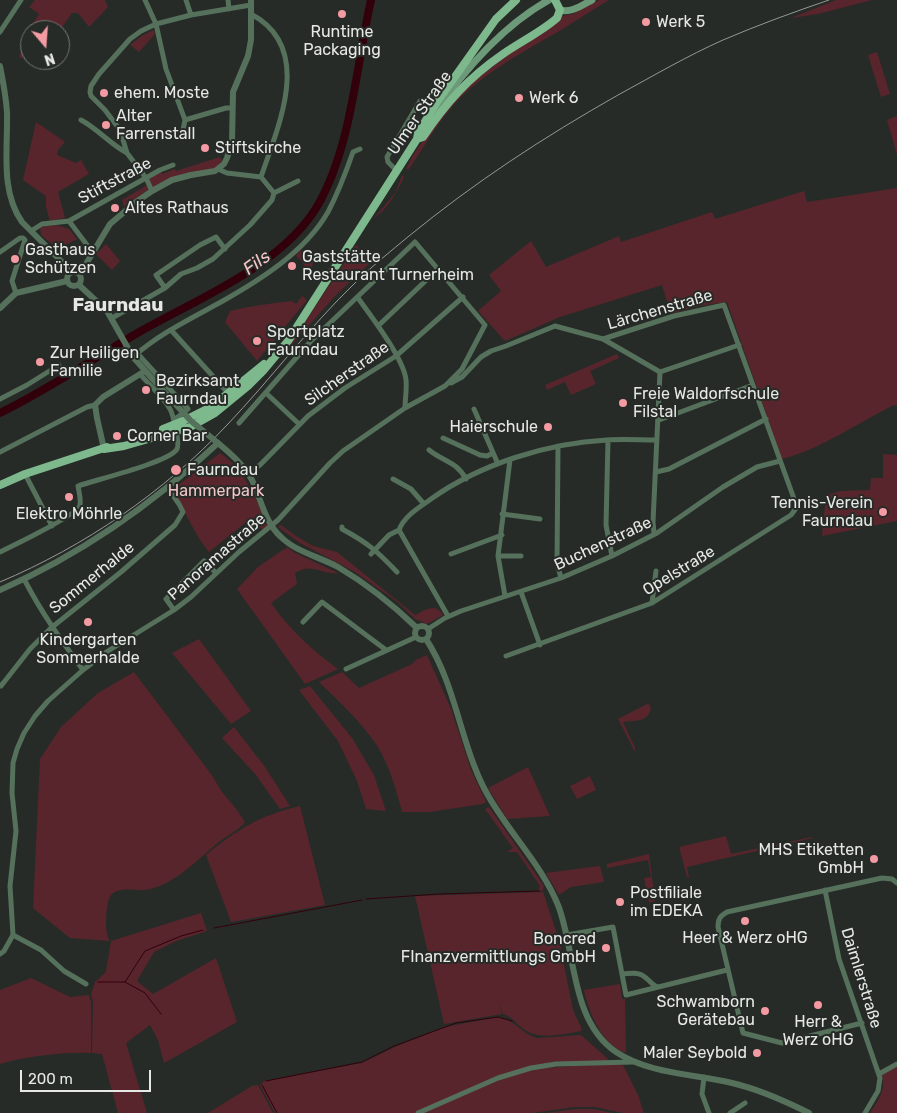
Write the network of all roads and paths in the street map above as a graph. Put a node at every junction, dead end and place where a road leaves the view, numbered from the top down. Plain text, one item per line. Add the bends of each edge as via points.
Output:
1 (21, 0) edge
2 (145, 0) edge
3 (186, 0) edge
4 (228, 0) edge
5 (516, 0) edge
6 (549, 0) edge
7 (592, 0) edge
8 (251, 3) edge
9 (557, 5) edge
10 (229, 9) junction
11 (251, 14) junction
12 (191, 15) junction
13 (156, 24) junction
14 (0, 32) edge
15 (0, 66) edge
16 (420, 100) dead end
17 (232, 108) junction
18 (81, 120) dead end
19 (185, 120) junction
20 (182, 135) dead end
21 (418, 139) junction
22 (360, 149) dead end
23 (127, 153) junction
24 (173, 165) dead end
25 (218, 169) junction
26 (397, 171) junction
27 (261, 176) junction
28 (146, 178) junction
29 (298, 181) dead end
30 (152, 191) junction
31 (274, 193) junction
32 (69, 221) junction
33 (32, 231) junction
34 (225, 249) junction
35 (0, 252) edge
36 (92, 254) junction
37 (174, 264) junction
38 (438, 269) junction
39 (70, 272) junction
40 (80, 274) junction
41 (181, 274) junction
42 (67, 281) junction
43 (79, 285) junction
44 (165, 288) junction
45 (16, 293) junction
46 (463, 297) junction
47 (358, 298) junction
48 (0, 308) edge
49 (112, 318) junction
50 (378, 326) junction
51 (171, 330) junction
52 (603, 339) junction
53 (739, 345) junction
54 (278, 354) junction
55 (135, 355) junction
56 (396, 356) junction
57 (59, 365) dead end
58 (142, 372) junction
59 (660, 372) junction
60 (753, 385) junction
61 (445, 386) junction
62 (227, 392) junction
63 (266, 393) junction
64 (0, 399) edge
65 (95, 405) junction
66 (405, 408) junction
67 (474, 408) dead end
68 (766, 419) junction
69 (659, 420) junction
70 (239, 423) dead end
71 (299, 424) junction
72 (174, 425) junction
73 (443, 438) dead end
74 (608, 440) junction
75 (657, 440) junction
76 (218, 443) junction
77 (558, 446) junction
78 (104, 449) junction
79 (429, 450) dead end
80 (0, 452) edge
81 (493, 453) junction
82 (510, 460) junction
83 (780, 461) junction
84 (498, 464) junction
85 (253, 471) junction
86 (656, 472) junction
87 (25, 474) junction
88 (393, 479) dead end
89 (466, 479) junction
90 (0, 485) edge
91 (168, 487) junction
92 (424, 504) junction
93 (502, 514) junction
94 (540, 519) dead end
95 (271, 525) junction
96 (52, 526) junction
97 (342, 526) dead end
98 (399, 530) junction
99 (654, 534) junction
100 (502, 535) junction
101 (375, 549) junction
102 (0, 552) edge
103 (371, 554) dead end
104 (451, 554) dead end
105 (498, 556) junction
106 (521, 556) dead end
107 (612, 556) junction
108 (656, 571) dead end
109 (397, 572) dead end
110 (216, 573) junction
111 (561, 578) junction
112 (24, 580) junction
113 (0, 590) edge
114 (521, 592) junction
115 (505, 596) junction
116 (652, 603) junction
117 (174, 610) junction
118 (448, 616) junction
119 (303, 622) dead end
120 (51, 628) junction
121 (417, 628) junction
122 (428, 629) junction
123 (416, 637) junction
124 (426, 639) junction
125 (540, 645) junction
126 (386, 650) junction
127 (506, 656) dead end
128 (346, 668) dead end
129 (83, 670) junction
130 (0, 685) edge
131 (897, 883) edge
132 (825, 890) junction
133 (13, 935) junction
134 (567, 935) junction
135 (0, 954) edge
136 (727, 970) junction
137 (622, 974) junction
138 (86, 984) dead end
139 (657, 987) junction
140 (862, 1023) junction
141 (635, 1062) junction
142 (897, 1064) edge
143 (879, 1074) junction
144 (704, 1077) junction
145 (745, 1103) dead end
146 (800, 1111) edge
147 (418, 1113) edge
148 (709, 1113) edge
149 (730, 1113) edge
150 (795, 1113) edge
151 (809, 1113) edge
152 (865, 1113) edge

1 - 14 street
2 - 13 street
3 - 12 street
4 - 10 street
5 - 21 main road via 496,18 437,102 418,133
6 - 21 main road, Ulmer Straße via 510,28 474,62
7 - 9 main road via 566,12
8 - 10 street
8 - 11 street
9 - 21 main road via 560,14 553,21 501,55 463,87
10 - 12 street
11 - 17 street via 248,56 234,86
11 - 27 street via 260,18 281,44 288,80 283,111
12 - 13 street
13 - 19 street via 166,69
13 - 23 street via 130,39 91,86 91,96 120,130
15 - 33 street via 7,110 8,197 16,215
16 - 26 street via 387,157
17 - 19 street
17 - 25 street via 232,142 227,158
18 - 23 street
19 - 20 street
21 - 26 main road, Ulmer Straße
22 - 51 street via 353,152 328,211 299,247 264,275
23 - 28 street
24 - 28 street, Stiftstraße
25 - 27 street via 227,173
25 - 30 street via 181,177
26 - 54 main road, Ulmer Straße
27 - 31 street
28 - 30 street
28 - 32 street, Stiftstraße
29 - 31 street
30 - 36 street via 113,221
31 - 34 street via 272,200
32 - 33 street, Stiftstraße via 42,224
32 - 36 street, Stiftstraße
33 - 39 street
34 - 37 street via 216,237
34 - 41 street via 212,260
35 - 45 street via 21,237 25,241 12,282
36 - 40 street
37 - 41 street
37 - 44 street via 156,275
38 - 46 street, Panoramastraße
38 - 47 street, Panoramastraße via 416,242
38 - 50 street
39 - 40 street
39 - 42 street
40 - 43 street via 82,281
41 - 44 street
42 - 43 street via 72,286
42 - 45 street
43 - 49 street
44 - 49 street
45 - 48 street
46 - 56 street, Silcherstraße
46 - 61 street, Panoramastraße via 485,325 462,369
47 - 50 street
47 - 63 street via 311,341
49 - 55 street
50 - 56 street
51 - 55 street
51 - 62 street
52 - 53 street, Lärchenstraße via 674,316 724,305
52 - 59 street
52 - 61 street via 555,326 491,351 462,377
53 - 59 street
53 - 60 street
54 - 62 main road
54 - 72 main road via 229,402 190,426
55 - 58 street
55 - 72 street via 188,409
56 - 66 street via 406,380
56 - 71 street, Silcherstraße via 345,388
57 - 64 street
58 - 65 street via 102,397
58 - 72 street via 170,408
58 - 76 street, bridge
59 - 69 street
60 - 68 street
60 - 69 street
61 - 66 street, Panoramastraße
62 - 72 main road via 205,410
63 - 70 street
63 - 71 street
65 - 78 street
65 - 80 street
66 - 95 street, Panoramastraße via 343,451
67 - 81 street
68 - 83 street
68 - 86 street via 669,469
69 - 75 street
71 - 85 street, Silcherstraße
72 - 78 main road via 124,446
72 - 96 street via 179,444 173,454 78,486 78,510
73 - 81 street via 480,455
74 - 75 street
74 - 77 street
74 - 107 street via 606,525
75 - 86 street
76 - 85 street
76 - 91 street
77 - 82 street
77 - 111 street via 557,563
78 - 87 main road
79 - 89 street via 457,466
81 - 84 street
82 - 84 street
82 - 93 street
83 - 99 street, Buchenstraße via 757,467
83 - 116 street, Opelstraße via 797,507 791,515
84 - 89 street
85 - 95 street
86 - 99 street
87 - 90 main road
87 - 96 street
88 - 92 street via 411,489
89 - 92 street
91 - 112 street via 98,537
91 - 120 street, Sommerhalde via 182,508 180,519
92 - 98 street via 404,521
93 - 94 street
93 - 100 street
95 - 110 street, Panoramastraße
95 - 121 street via 290,544 357,579
96 - 102 street
97 - 101 street
98 - 101 street via 388,535
98 - 118 street
99 - 107 street, Buchenstraße
100 - 104 street
100 - 105 street
101 - 103 street
101 - 109 street
105 - 106 street
105 - 115 street
107 - 111 street, Buchenstraße
108 - 116 street
110 - 117 street, Panoramastraße
110 - 117 street via 204,561 166,599
111 - 114 street, Buchenstraße
112 - 113 street
112 - 120 street
114 - 115 street, Buchenstraße
114 - 125 street
115 - 118 street, Buchenstraße
116 - 125 street, Opelstraße
117 - 129 street, Panoramastraße
118 - 122 street, Buchenstraße
119 - 126 street via 322,602
120 - 129 street
120 - 130 street, Sommerhalde
121 - 122 street via 423,626
121 - 123 street via 414,632
122 - 124 street
123 - 124 street
123 - 126 street
124 - 134 street via 443,674 484,788 549,886
125 - 127 street, Opelstraße
126 - 128 street
129 - 133 street, Panoramastraße via 35,716 24,733 13,763 16,831 10,886
131 - 132 street via 882,878
132 - 136 street via 721,916 718,927
132 - 140 street, Daimlerstraße via 839,959
133 - 135 street
133 - 138 street via 41,950 64,971
134 - 137 street via 612,927
134 - 141 street via 587,1017 604,1043
136 - 139 street
136 - 140 street via 743,1033 782,1043
137 - 139 street via 638,973
137 - 139 street via 626,995
140 - 143 street, Daimlerstraße
141 - 144 street
141 - 147 street via 556,1064 531,1068 498,1078
142 - 143 street
143 - 152 street via 878,1091
144 - 146 street via 754,1090
144 - 148 street via 702,1094
145 - 149 street
146 - 150 street
146 - 151 street

